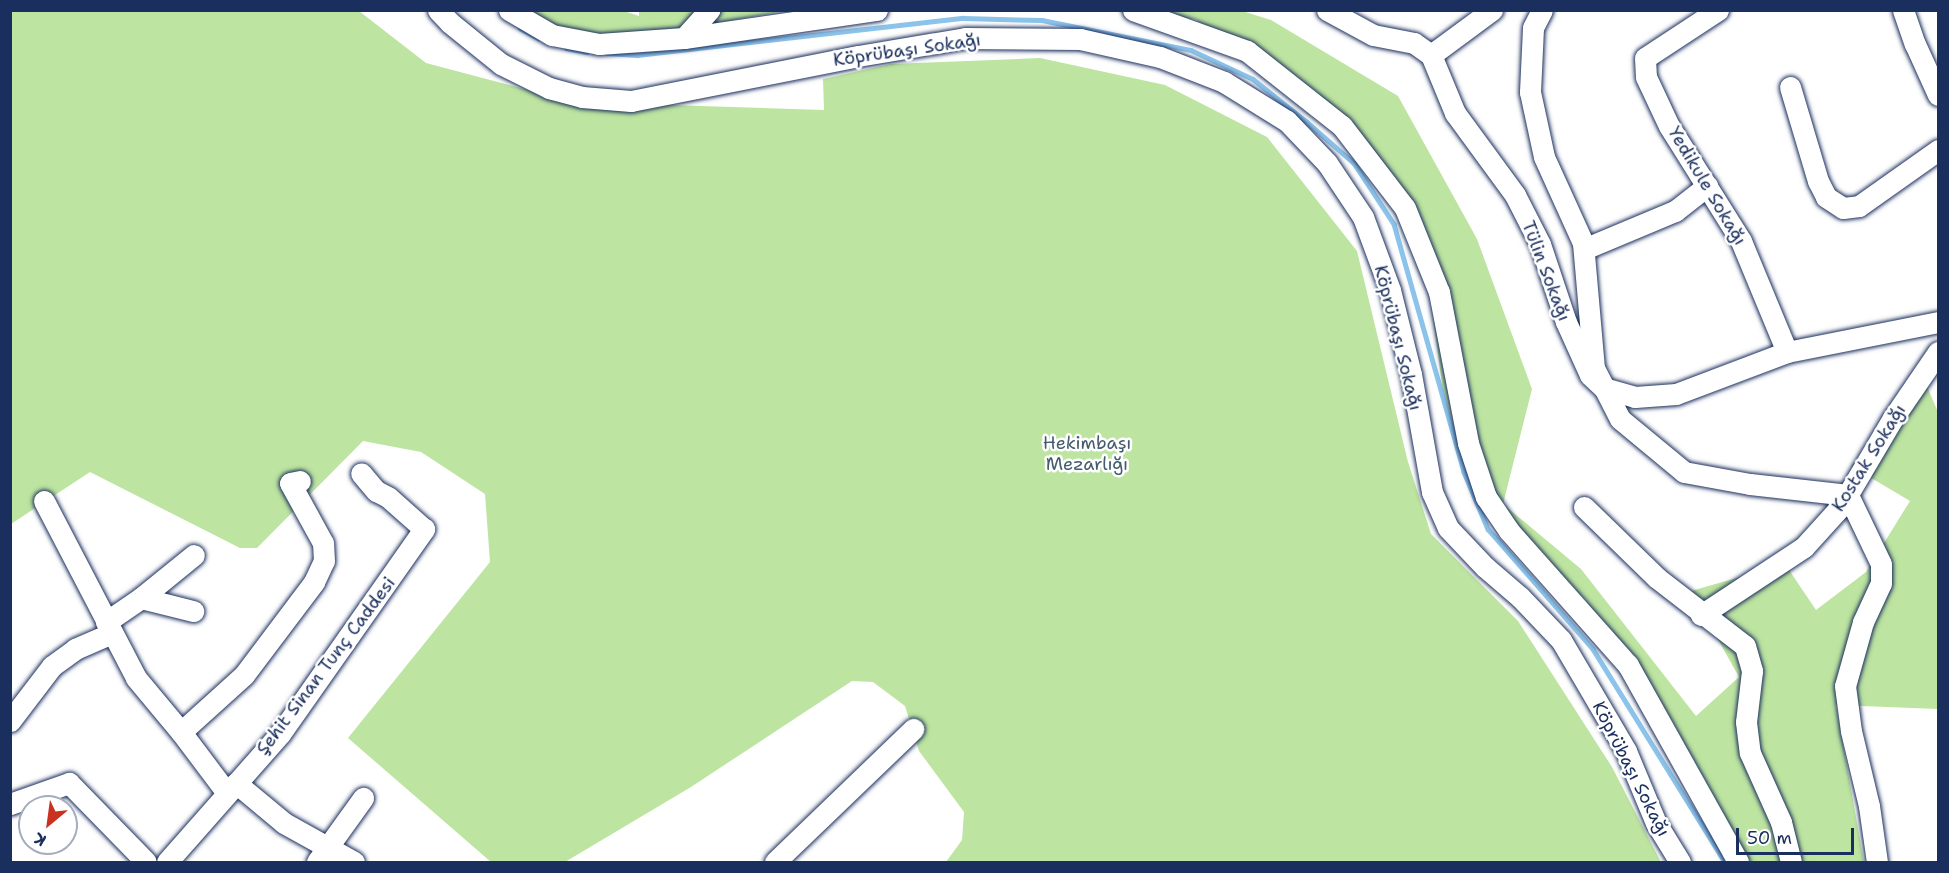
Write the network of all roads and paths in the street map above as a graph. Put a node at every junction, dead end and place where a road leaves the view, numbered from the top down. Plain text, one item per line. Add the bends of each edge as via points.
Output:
1 (438, 10) edge
2 (509, 10) edge
3 (709, 10) edge
4 (878, 10) edge
5 (1133, 10) edge
6 (1327, 10) edge
7 (1492, 10) edge
8 (1542, 10) edge
9 (1718, 10) edge
10 (1903, 10) edge
11 (684, 38) junction
12 (1431, 55) junction
13 (1933, 73) edge
14 (1790, 87) dead end
15 (1938, 95) edge
16 (1938, 150) edge
17 (1707, 186) junction
18 (1584, 249) junction
19 (1938, 322) edge
20 (1787, 352) junction
21 (1938, 352) edge
22 (1604, 388) junction
23 (361, 473) dead end
24 (300, 481) dead end
25 (1848, 495) junction
26 (44, 501) dead end
27 (1584, 507) dead end
28 (194, 555) dead end
29 (141, 598) junction
30 (193, 610) dead end
31 (1701, 615) junction
32 (109, 628) junction
33 (10, 721) edge
34 (914, 729) dead end
35 (181, 732) junction
36 (231, 788) junction
37 (363, 798) dead end
38 (10, 804) edge
39 (323, 855) edge
40 (146, 862) edge
41 (167, 862) edge
42 (354, 862) edge
43 (777, 862) edge
44 (1680, 862) edge
45 (1738, 862) edge
46 (1791, 862) edge
47 (1877, 862) edge

1 - 44 street, Köprübaşı Sokağı via 501,64 549,88 582,97 632,101 965,38 1080,39 1160,57 1224,82 1287,121 1327,164 1363,217 1390,290 1411,374 1432,492 1448,528 1561,640 1626,751 1656,823
2 - 11 street via 552,35 599,44
3 - 11 street
4 - 11 street
5 - 45 street via 1247,51 1342,126 1405,208 1438,292 1468,443 1486,497 1509,531 1628,665
6 - 12 street via 1373,35 1414,44
7 - 12 street
8 - 18 street via 1533,28 1530,92 1544,157
9 - 17 street, Yedikule Sokağı via 1646,58 1646,77
10 - 13 street
12 - 22 street, Tülin Sokağı via 1455,113 1515,195 1540,244 1566,322 1590,375
13 - 15 street
14 - 16 street via 1818,181 1826,197 1843,208 1859,206
17 - 18 street via 1675,211
17 - 20 street, Yedikule Sokağı via 1742,241
18 - 22 street via 1594,368
19 - 20 street
20 - 22 street via 1676,394 1635,398
21 - 25 street, Kostak Sokağı
22 - 25 street via 1620,419 1684,472
23 - 36 street, Şehit Sinan Tunç Caddesi via 376,491 424,529 280,734
24 - 35 street via 290,483 323,543 324,561 314,582 244,675
25 - 31 street, Kostak Sokağı via 1804,547
25 - 47 street via 1881,564 1881,583 1863,622 1845,686
26 - 32 street
27 - 31 street
28 - 29 street
29 - 30 street
29 - 32 street
31 - 46 street via 1745,646 1752,671 1746,722 1750,753 1780,822
32 - 33 street via 52,666
32 - 35 street via 136,678
34 - 43 street
35 - 36 street
36 - 39 street
36 - 41 street, Şehit Sinan Tunç Caddesi
37 - 39 street
38 - 40 street via 69,783
39 - 42 street

